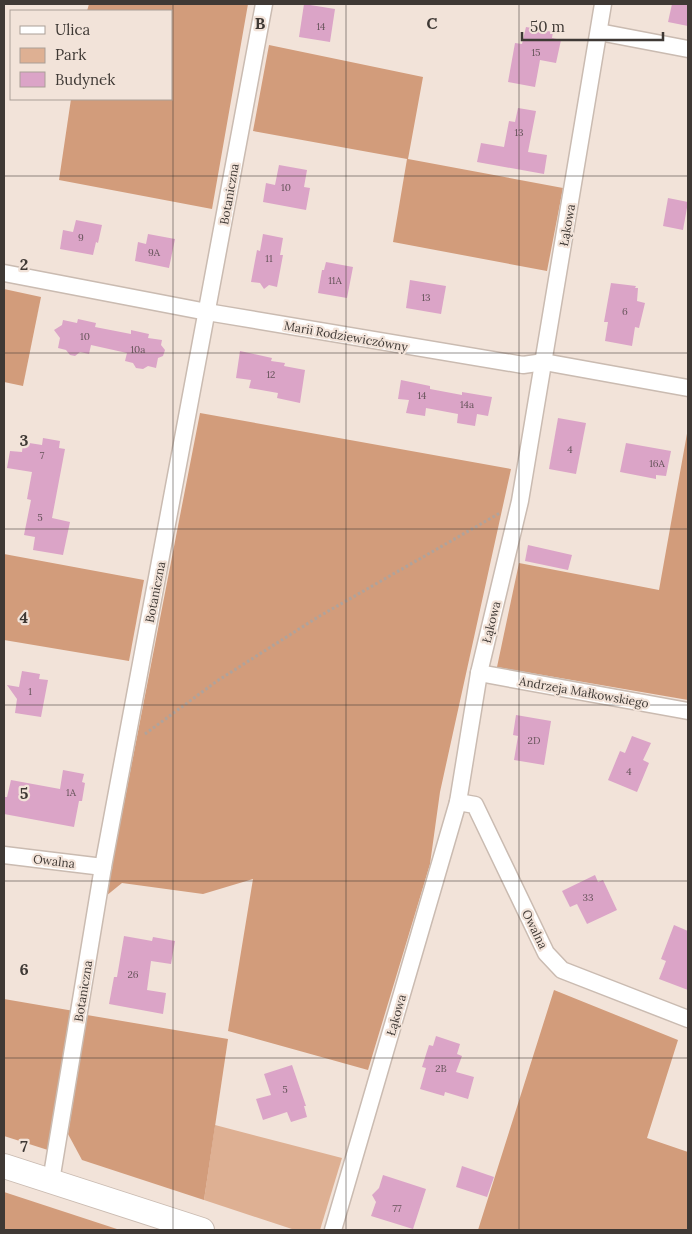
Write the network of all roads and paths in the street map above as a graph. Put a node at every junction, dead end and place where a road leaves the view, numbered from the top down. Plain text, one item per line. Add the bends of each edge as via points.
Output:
1 (264, 4) edge
2 (603, 4) edge
3 (599, 32) junction
4 (688, 49) edge
5 (4, 272) edge
6 (207, 312) junction
7 (544, 362) junction
8 (688, 388) edge
9 (520, 501) junction
10 (479, 673) junction
11 (688, 710) edge
12 (127, 747) junction
13 (458, 802) junction
14 (4, 855) edge
15 (103, 867) junction
16 (688, 1019) edge
17 (4, 1166) edge
18 (51, 1181) junction
19 (202, 1230) edge
20 (334, 1230) edge

1 - 6 street, Botaniczna
2 - 3 street, Łąkowa
3 - 4 street
3 - 7 street, Łąkowa
5 - 6 street, Marii Rodziewiczówny
6 - 7 street, Marii Rodziewiczówny via 523,366
6 - 12 street, Botaniczna
7 - 8 street, Marii Rodziewiczówny
7 - 9 street, Łąkowa
9 - 10 street, Łąkowa
9 - 12 path via 318,617 218,681
10 - 11 street, Andrzeja Małkowskiego
10 - 13 street, Łąkowa
12 - 15 street, Botaniczna
13 - 16 street, Owalna via 475,805 546,953 562,970
13 - 20 street, Łąkowa
14 - 15 street, Owalna
15 - 18 street, Botaniczna
17 - 18 main road
18 - 19 main road

